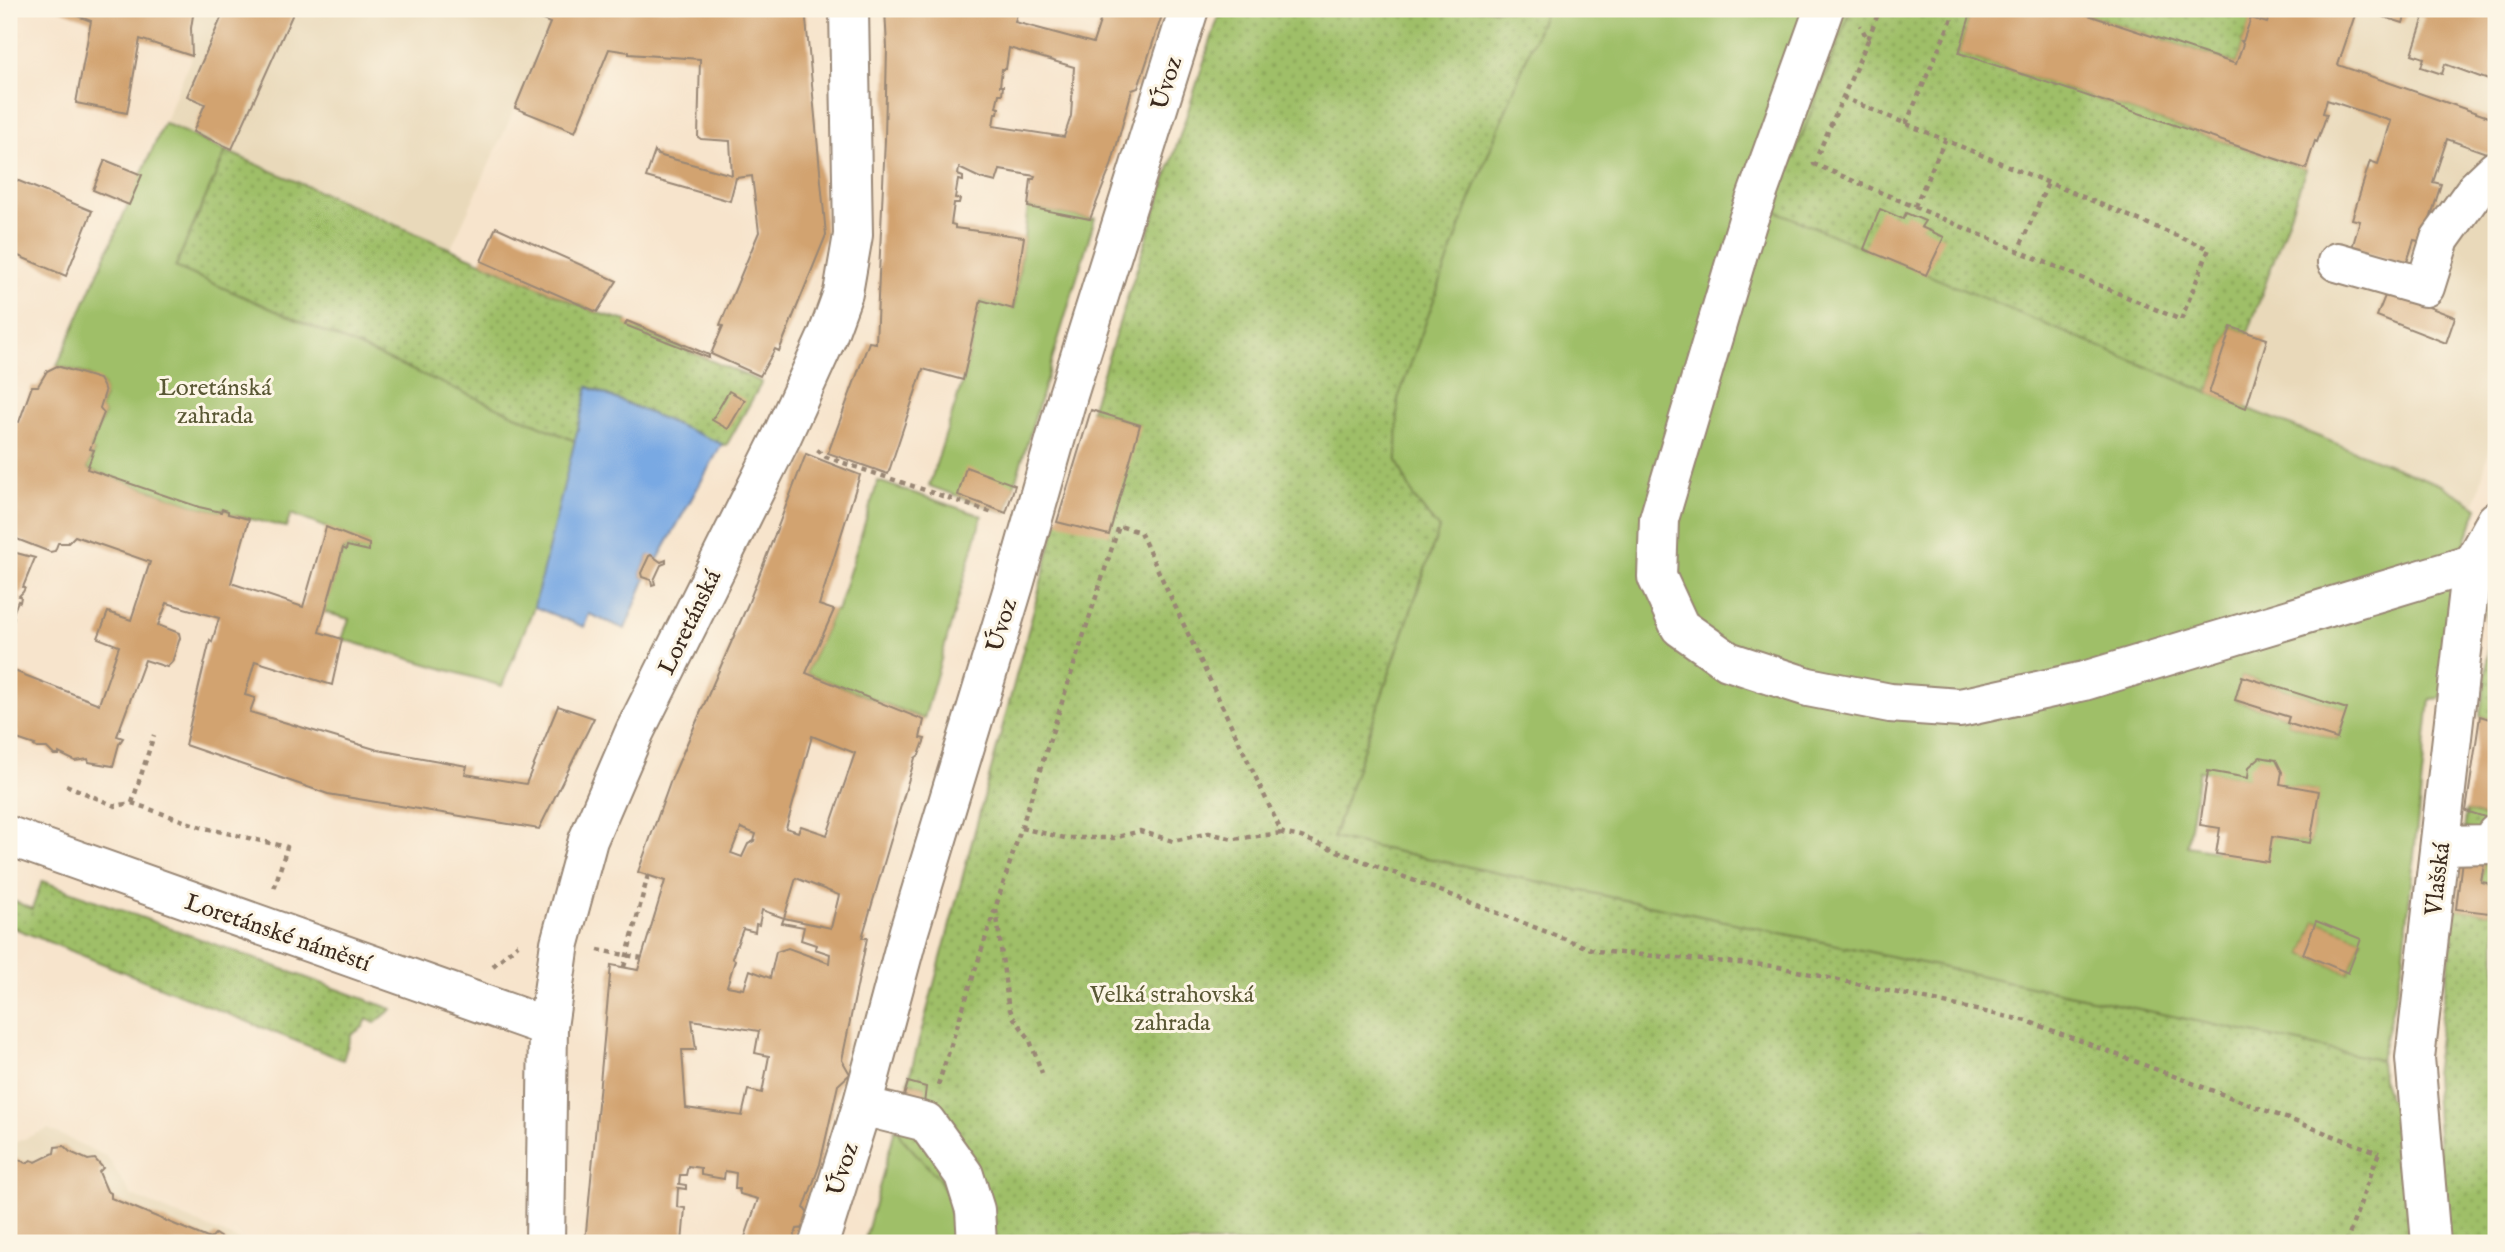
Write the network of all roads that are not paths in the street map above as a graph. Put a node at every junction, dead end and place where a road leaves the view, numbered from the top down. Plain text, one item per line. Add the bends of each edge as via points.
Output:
1 (849, 9) edge
2 (1189, 9) edge
3 (1840, 14) edge
4 (2496, 170) edge
5 (2337, 262) dead end
6 (2496, 521) edge
7 (2472, 564) junction
8 (2496, 834) edge
9 (9, 836) edge
10 (2441, 845) junction
11 (548, 1027) junction
12 (862, 1105) junction
13 (545, 1243) edge
14 (818, 1243) edge
15 (977, 1243) edge
16 (2431, 1243) edge

1 - 11 street, Loretánská via 853,235 844,293 781,438 635,731 588,840 561,943
2 - 12 street, Úvoz via 1068,395 912,918
3 - 7 street via 1747,223 1660,519 1657,577 1680,627 1728,661 1808,687 1890,703 1959,708 2084,681
4 - 5 street via 2476,189 2440,239 2425,287
6 - 7 street, Vlašská
7 - 10 street, Vlašská
8 - 10 street via 2492,844
9 - 11 street, Loretánské náměstí
10 - 16 street, Vlašská via 2415,1058
11 - 13 street, Loretánská
12 - 14 street, Úvoz
12 - 15 street via 926,1122 964,1175 975,1210

